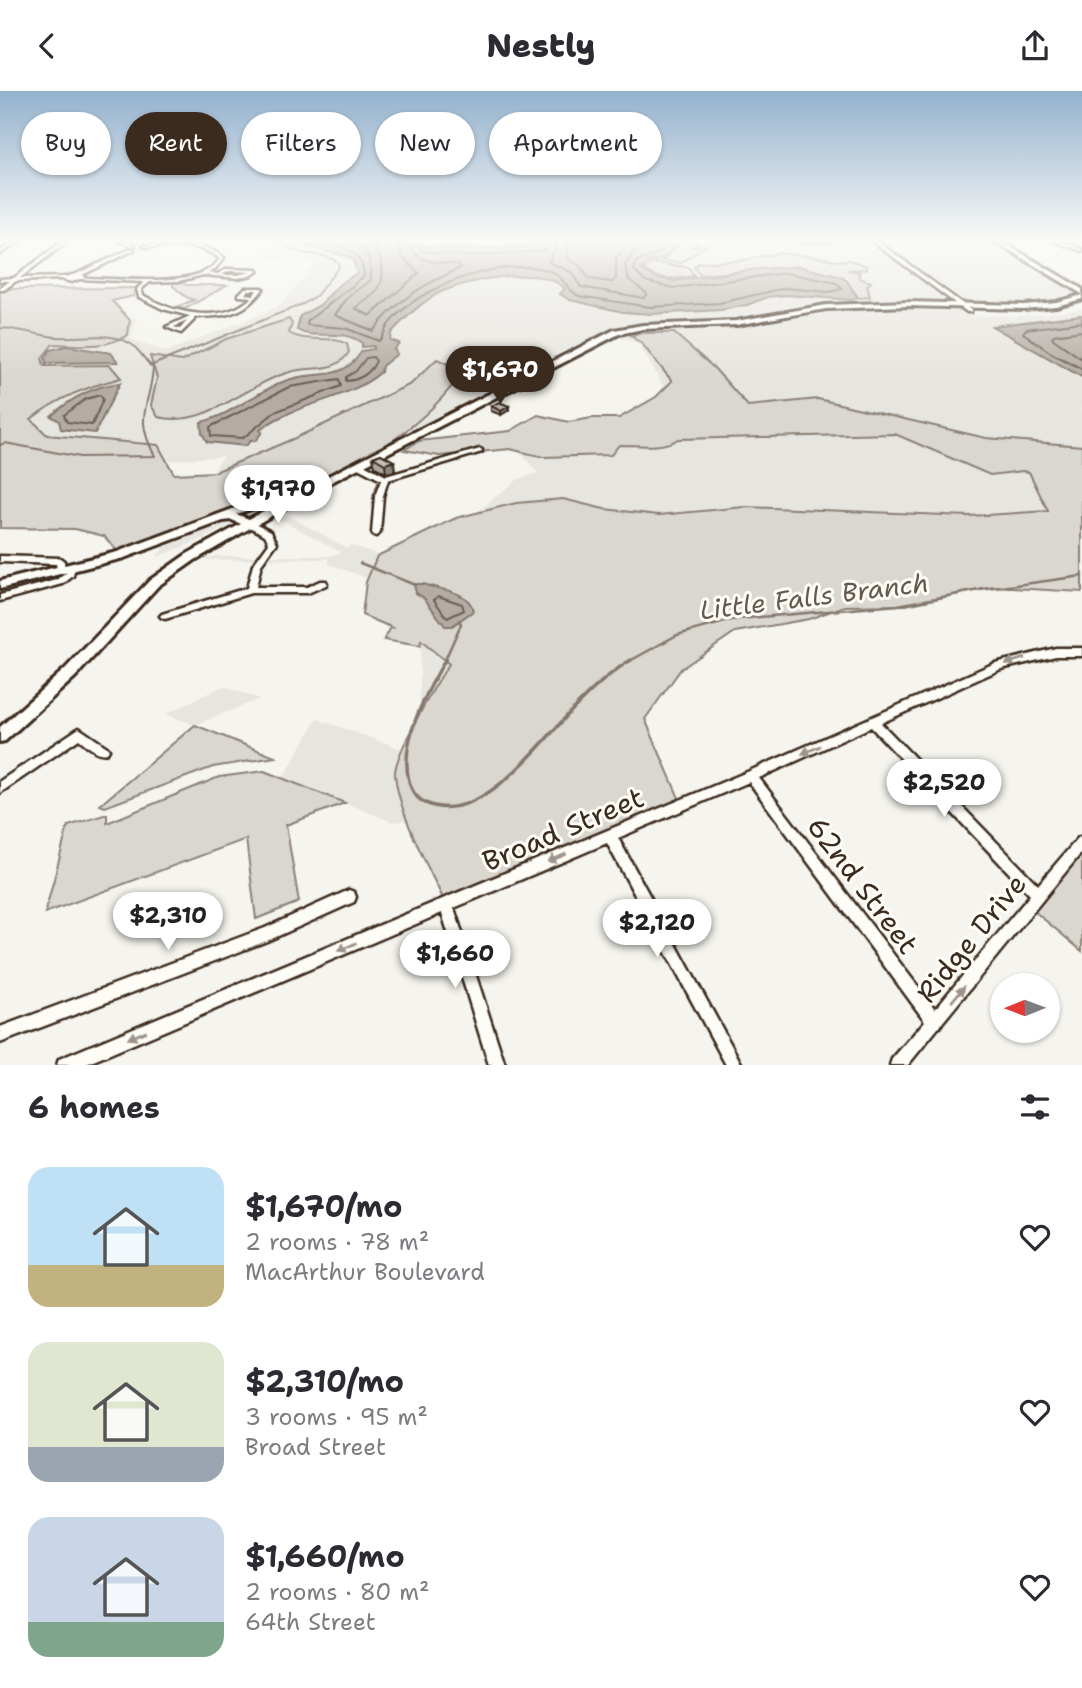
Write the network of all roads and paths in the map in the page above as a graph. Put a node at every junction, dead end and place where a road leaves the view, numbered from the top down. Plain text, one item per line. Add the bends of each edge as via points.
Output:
1 (5, 286) edge
2 (143, 286) edge
3 (936, 286) edge
4 (2, 289) dead end
5 (1082, 295) edge
6 (255, 296) dead end
7 (1082, 304) edge
8 (965, 308) junction
9 (199, 314) junction
10 (191, 319) dead end
11 (480, 451) dead end
12 (359, 465) junction
13 (385, 479) junction
14 (310, 489) junction
15 (221, 518) junction
16 (249, 523) junction
17 (376, 533) dead end
18 (0, 559) edge
19 (66, 569) junction
20 (323, 583) dead end
21 (0, 585) edge
22 (251, 590) junction
23 (0, 597) edge
24 (165, 617) dead end
25 (1082, 652) edge
26 (874, 723) junction
27 (0, 736) edge
28 (103, 750) dead end
29 (751, 776) junction
30 (0, 787) edge
31 (610, 836) junction
32 (1082, 842) edge
33 (1037, 893) junction
34 (349, 897) dead end
35 (446, 905) junction
36 (935, 1022) junction
37 (0, 1035) edge
38 (65, 1065) edge
39 (497, 1065) edge
40 (734, 1065) edge
41 (898, 1065) edge

1 - 4 street
2 - 9 street via 138,291 164,309
3 - 8 street
5 - 8 main road via 1037,306
6 - 9 street via 239,309
7 - 8 main road via 1046,311
8 - 12 main road via 809,309 736,323 617,332
9 - 10 street
11 - 13 street
12 - 13 street
12 - 14 main road
13 - 17 street
14 - 15 main road via 277,496
14 - 16 main road
15 - 16 main road
15 - 19 main road via 138,549
16 - 22 street via 268,533 273,543 257,565
16 - 27 main road via 154,583 70,673
18 - 19 street via 60,561
19 - 21 main road
19 - 23 street via 70,574 64,580
20 - 22 street via 308,590
22 - 24 street
25 -> 26 street, Broad Street via 1056,652 999,666
26 -> 29 street, Broad Street
26 - 33 street
28 - 30 street via 79,733
29 - 31 street, Broad Street
29 - 36 street, 62nd Street
31 -> 35 street, Broad Street
31 - 40 street
32 - 33 street, Ridge Drive
36 -> 33 street, Ridge Drive
34 - 37 street via 267,934
35 -> 38 street, Broad Street
35 - 39 street
36 - 41 street, Ridge Drive

